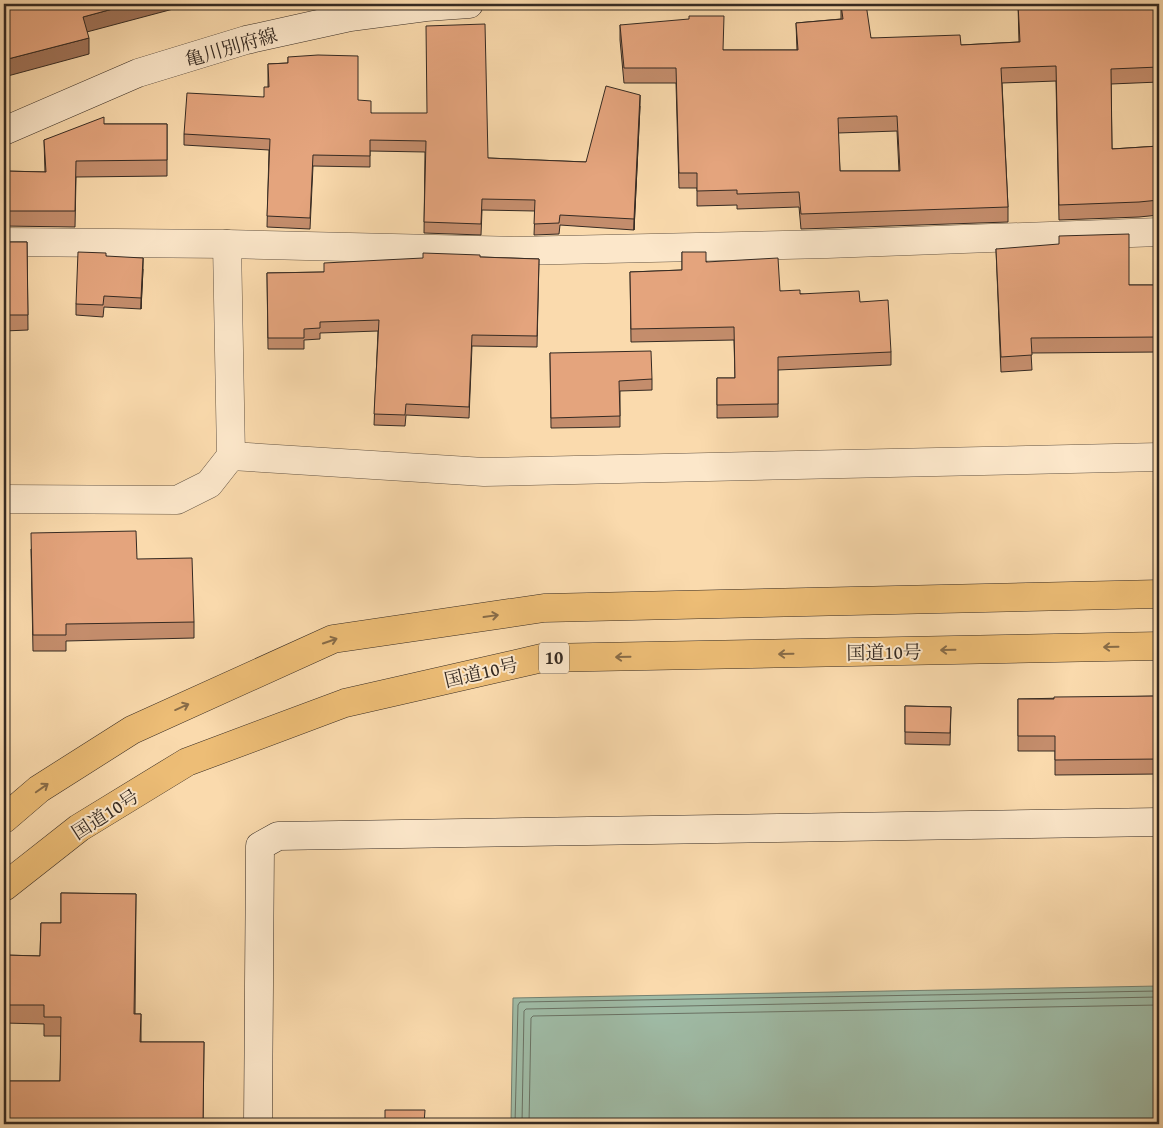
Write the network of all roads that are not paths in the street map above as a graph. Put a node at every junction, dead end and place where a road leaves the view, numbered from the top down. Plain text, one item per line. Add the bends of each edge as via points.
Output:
1 (469, 4) edge
2 (4, 131) edge
3 (1159, 232) edge
4 (4, 242) edge
5 (227, 244) junction
6 (231, 456) junction
7 (1159, 457) edge
8 (4, 499) edge
9 (1159, 594) edge
10 (1159, 646) edge
11 (4, 819) edge
12 (1159, 822) edge
13 (4, 887) edge
14 (258, 1124) edge

1 - 2 street, 亀川別府線 via 350,17 246,40 138,73
3 - 5 street via 515,251
4 - 5 street
5 - 6 street
6 - 7 street via 484,472
6 - 8 street via 208,484 176,500
11 -> 9 highway via 40,789 132,730 333,639 544,608
10 -> 13 highway, 国道10号 / 10 via 542,658 345,703 187,762 80,828
12 - 14 street via 278,836 260,846

